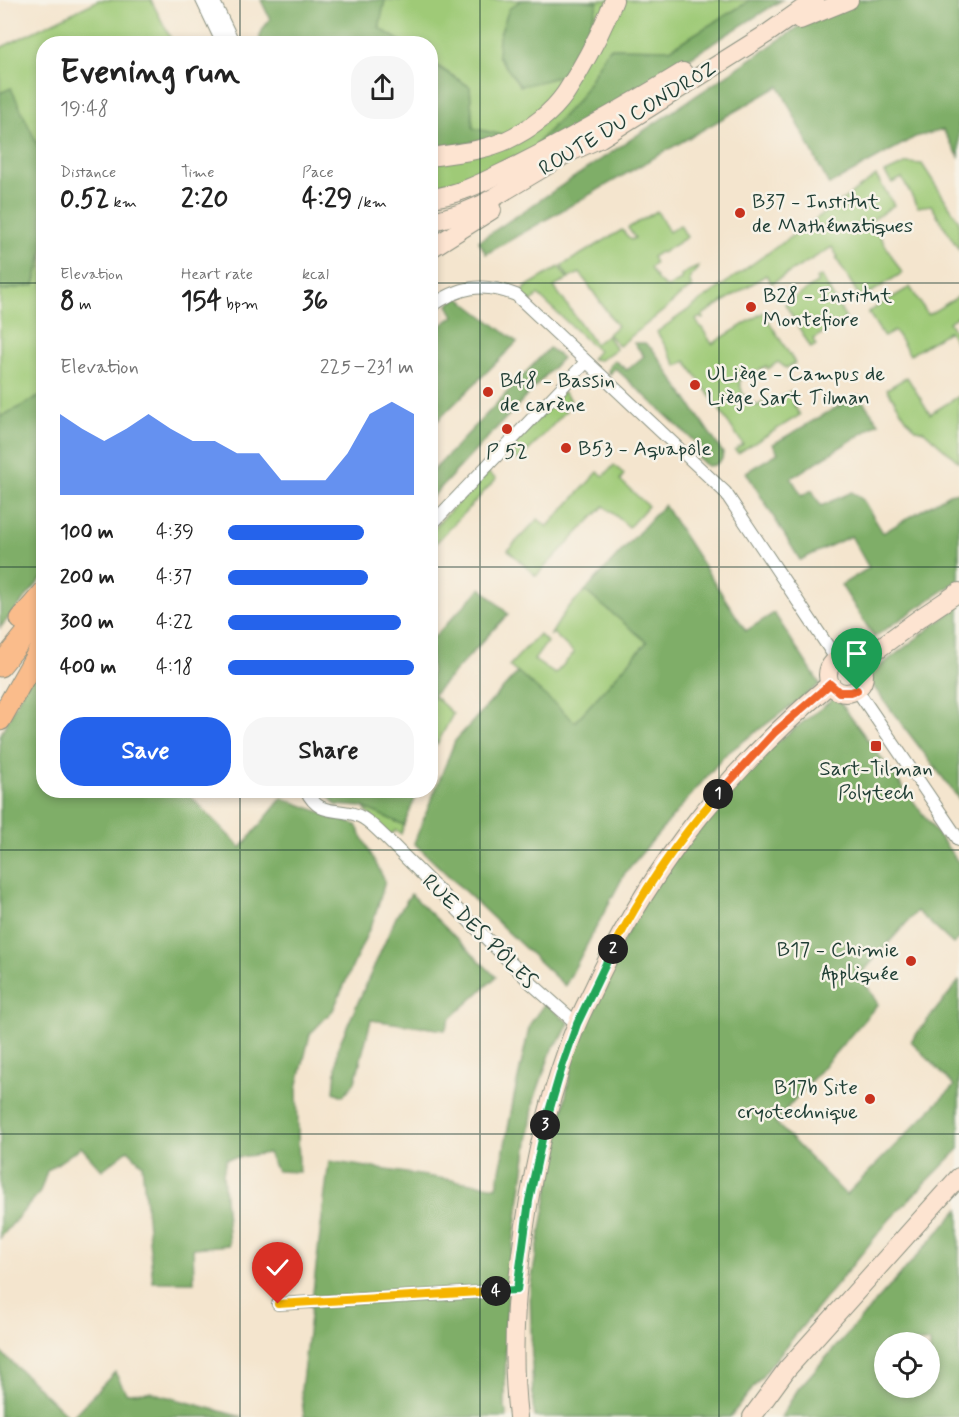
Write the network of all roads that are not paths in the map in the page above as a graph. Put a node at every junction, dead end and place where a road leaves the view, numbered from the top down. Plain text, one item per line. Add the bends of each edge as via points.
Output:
1 (202, 0) edge
2 (213, 0) edge
3 (614, 0) edge
4 (800, 0) edge
5 (815, 0) edge
6 (849, 0) edge
7 (768, 33) junction
8 (219, 36) edge
9 (230, 36) edge
10 (601, 138) junction
11 (438, 156) edge
12 (438, 197) edge
13 (438, 220) edge
14 (438, 244) edge
15 (438, 302) edge
16 (586, 362) junction
17 (438, 518) edge
18 (959, 592) edge
19 (36, 601) edge
20 (36, 622) edge
21 (0, 644) edge
22 (36, 656) edge
23 (837, 660) junction
24 (859, 663) junction
25 (0, 666) edge
26 (830, 684) junction
27 (857, 690) junction
28 (0, 720) edge
29 (311, 798) edge
30 (959, 840) edge
31 (577, 1024) junction
32 (959, 1178) edge
33 (517, 1290) junction
34 (278, 1304) dead end
35 (518, 1417) edge
36 (752, 1417) edge

1 - 8 street
2 - 9 street
3 - 11 main road via 586,58 552,109 506,140
4 - 12 main road, ROUTE DU CONDROZ via 550,149 465,190
5 - 7 main road, ROUTE DU CONDROZ
6 - 7 main road
7 - 10 main road, ROUTE DU CONDROZ
10 - 13 main road, ROUTE DU CONDROZ via 568,153 483,204
10 - 14 main road
15 - 16 street via 471,287 502,290 516,296
16 - 17 street
16 - 23 street via 724,492
18 - 24 main road
19 - 21 highway
20 - 25 highway
22 - 28 highway
23 - 24 main road via 847,657
23 - 26 main road via 830,668
24 - 27 main road via 864,675
26 - 27 main road via 839,692
26 - 31 main road via 754,753 681,841 623,928
27 - 30 street
29 - 31 street, RUE DES PÔLES via 326,810 361,816
31 - 33 main road via 537,1157
32 - 36 main road via 794,1361
33 - 34 street
33 - 35 main road

